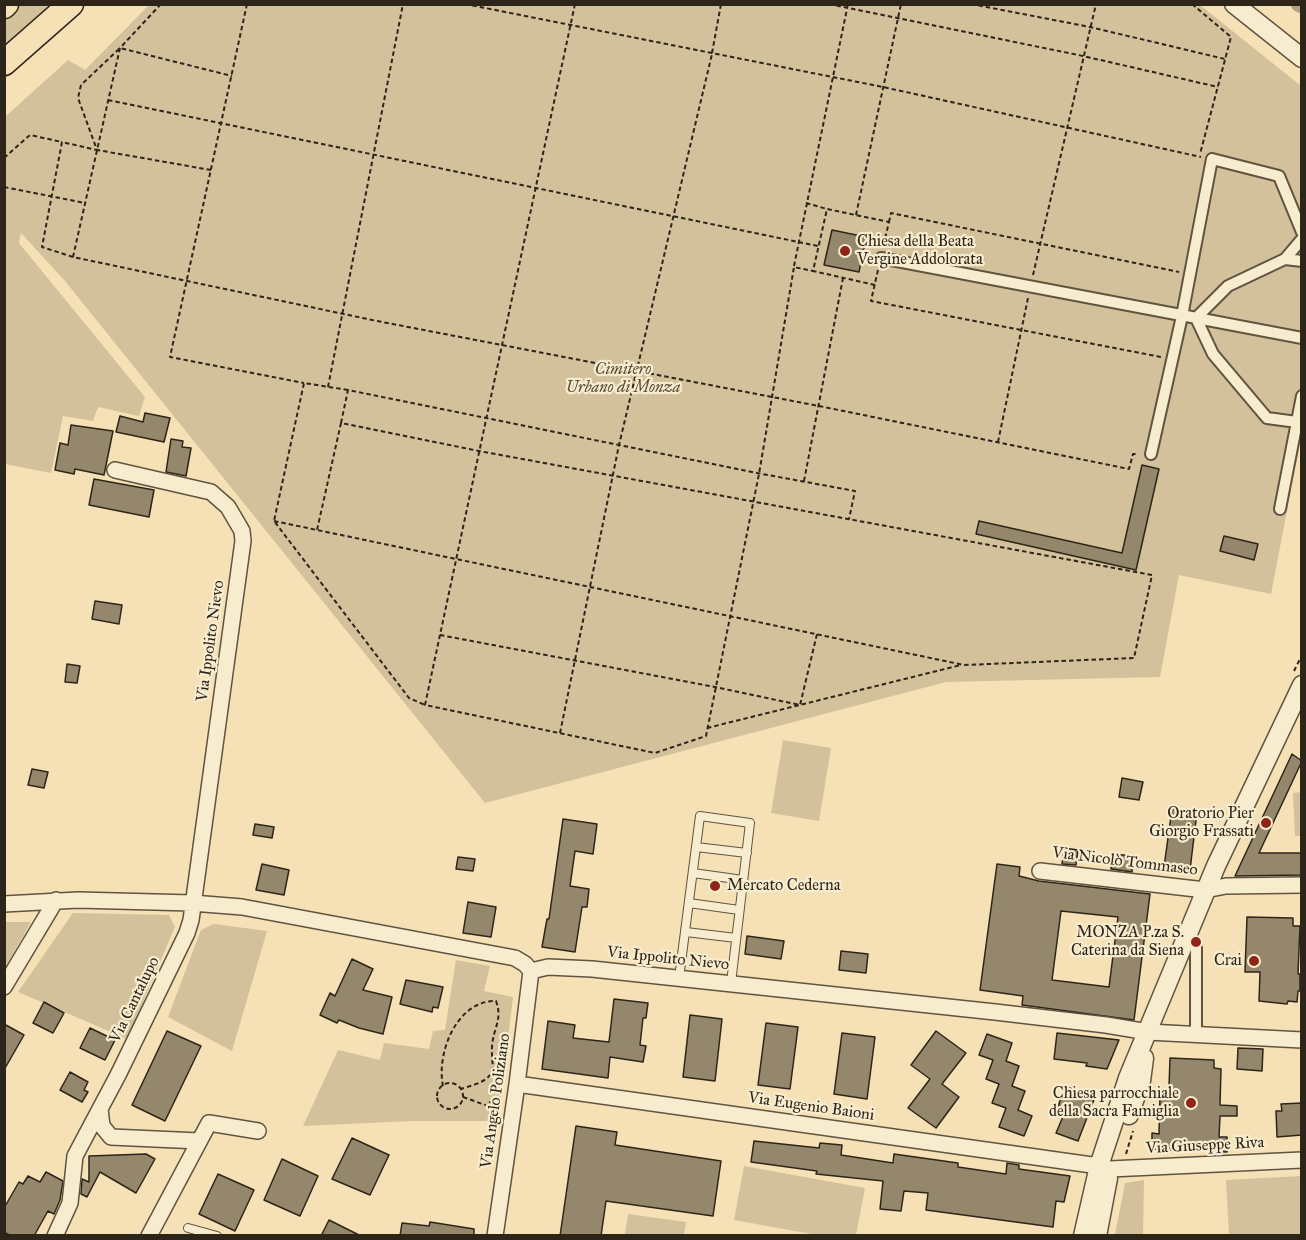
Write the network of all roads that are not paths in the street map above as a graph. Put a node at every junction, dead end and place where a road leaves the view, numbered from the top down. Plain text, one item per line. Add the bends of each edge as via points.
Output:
1 (71, 4) edge
2 (1234, 4) edge
3 (1302, 58) edge
4 (4, 63) edge
5 (1302, 232) edge
6 (1302, 239) edge
7 (881, 258) road end
8 (1286, 259) junction
9 (1302, 261) edge
10 (1182, 316) junction
11 (1196, 318) junction
12 (1302, 338) edge
13 (1302, 396) edge
14 (1297, 422) junction
15 (1151, 454) road end
16 (115, 470) dead end
17 (1280, 509) dead end
18 (1302, 685) edge
19 (696, 847) junction
20 (747, 853) junction
21 (1040, 871) dead end
22 (693, 873) junction
23 (743, 880) junction
24 (1302, 885) edge
25 (1205, 890) junction
26 (56, 900) junction
27 (192, 903) junction
28 (689, 903) junction
29 (4, 904) edge
30 (739, 910) junction
31 (686, 932) junction
32 (736, 938) junction
33 (1187, 938) junction
34 (531, 972) junction
35 (679, 978) junction
36 (731, 983) junction
37 (4, 987) edge
38 (1148, 1032) junction
39 (1196, 1035) junction
40 (1302, 1040) edge
41 (517, 1084) junction
42 (100, 1109) junction
43 (258, 1131) dead end
44 (199, 1141) junction
45 (1302, 1160) edge
46 (1110, 1168) junction
47 (188, 1228) dead end
48 (55, 1236) edge
49 (149, 1236) edge
50 (217, 1236) edge
51 (495, 1236) edge
52 (1083, 1236) edge
53 (1096, 1236) edge

1 - 4 main road
2 - 3 street
5 - 10 street via 1279,176 1212,159
6 - 8 street
7 - 10 street
8 - 9 street
8 - 11 street via 1228,286
10 - 11 street
10 - 15 street
11 - 12 street
11 - 14 street via 1213,354 1267,418
13 - 14 street
14 - 17 street
16 - 27 street, Via Ippolito Nievo via 211,492 228,507 242,531
18 - 25 street
19 - 20 lane
19 - 20 lane via 700,816 750,823
19 - 22 lane
20 - 23 lane
21 - 25 street, Via Nicolò Tommaseo
22 - 23 lane
22 - 28 lane
23 - 30 lane
24 - 25 street, Via Nicolò Tommaseo
25 - 33 street
26 - 27 street
26 - 29 street
26 - 37 street
27 - 34 street via 242,907 515,958
27 - 42 street, Via Cantalupo via 187,933
28 - 30 lane
28 - 31 lane
30 - 32 lane
31 - 32 lane
31 - 35 lane
32 - 36 lane
33 - 38 street
33 - 39 street via 1196,948
34 - 35 street, Via Ippolito Nievo via 548,967
34 - 41 street, Via Angelo Poliziano
35 - 36 street, Via Ippolito Nievo
36 - 38 street, Via Ippolito Nievo
38 - 39 street, Via Ippolito Nievo
38 - 46 street via 1128,1078
39 - 40 street, Via Ippolito Nievo
41 - 46 street, Via Eugenio Baioni
41 - 51 street, Via Angelo Poliziano
42 - 44 street via 102,1126 111,1137
42 - 48 street, Via Cantalupo via 75,1156 70,1203
43 - 44 street via 209,1123
44 - 49 street
45 - 46 street, Via Giuseppe Riva
46 - 52 street
46 - 53 street
47 - 50 lane

